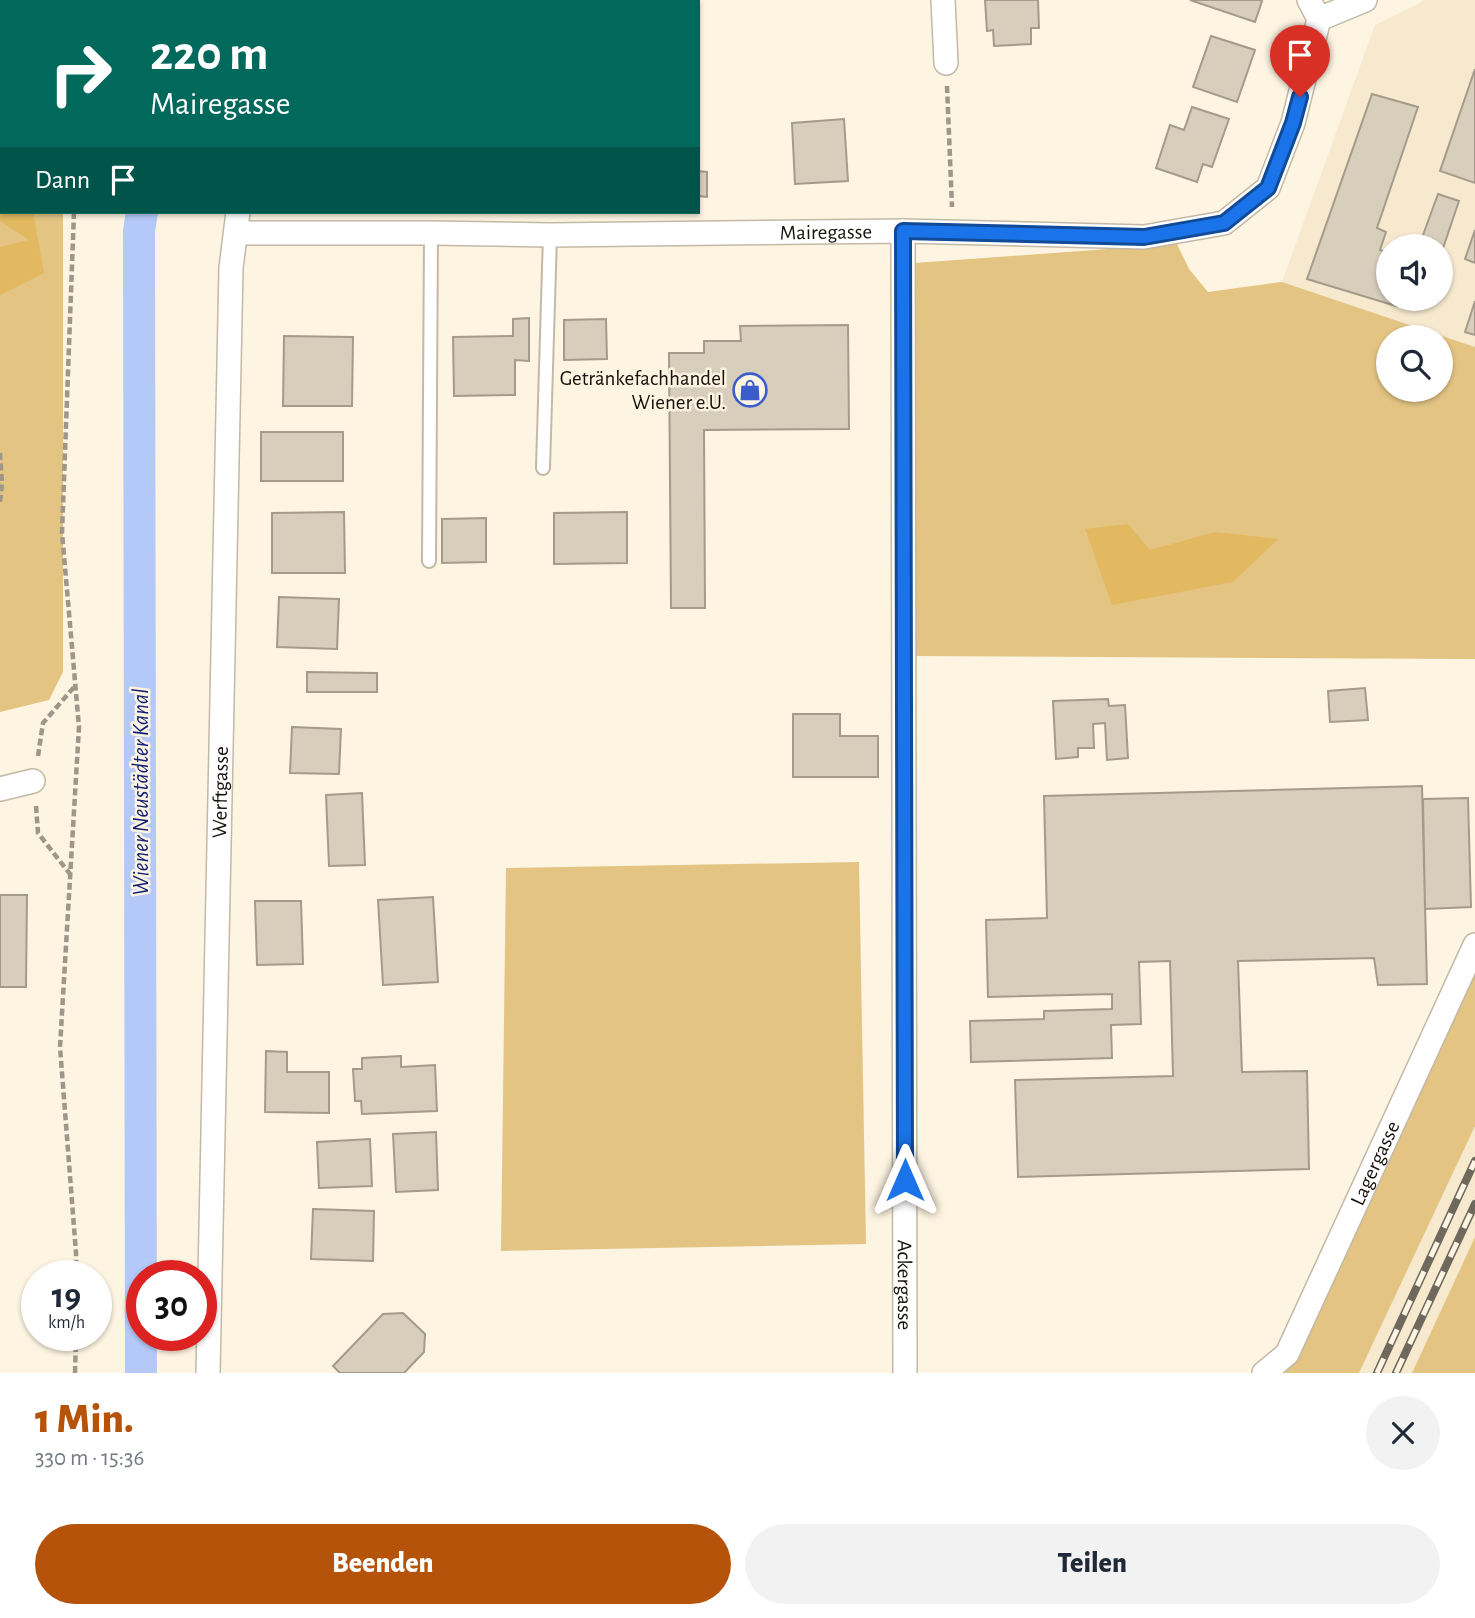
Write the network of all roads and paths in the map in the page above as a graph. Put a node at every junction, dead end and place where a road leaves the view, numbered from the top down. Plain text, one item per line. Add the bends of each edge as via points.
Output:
1 (943, 0) edge
2 (1365, 0) edge
3 (1314, 10) edge
4 (946, 63) joint
5 (74, 214) edge
6 (237, 222) edge
7 (903, 231) junction
8 (953, 232) junction
9 (431, 233) junction
10 (550, 235) junction
11 (0, 453) edge
12 (543, 468) dead end
13 (0, 502) edge
14 (429, 561) dead end
15 (33, 781) dead end
16 (0, 789) edge
17 (1475, 945) edge
18 (76, 1260) edge
19 (76, 1351) edge
20 (75, 1373) edge
21 (208, 1373) edge
22 (905, 1373) edge
23 (1264, 1373) edge

1 - 4 street
2 - 3 street
3 - 8 street, Mairegasse via 1293,123 1268,188 1224,223 1144,237
4 - 8 path
5 - 18 path via 62,533 79,727 60,1047
6 - 9 street, Mairegasse
6 - 21 street, Werftgasse via 230,282
7 - 8 street, Mairegasse
7 - 10 street, Mairegasse
7 - 22 street, Ackergasse
9 - 10 street, Mairegasse
9 - 14 lane
10 - 12 lane
11 - 13 path
15 - 16 street
17 - 23 street, Lagergasse via 1287,1354
19 - 20 path

